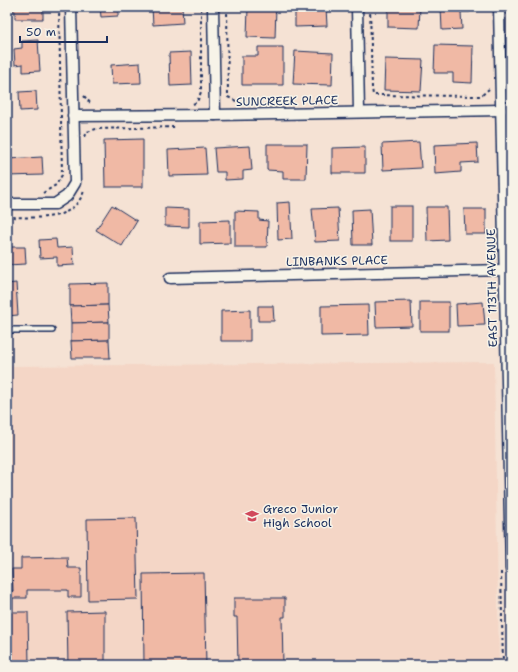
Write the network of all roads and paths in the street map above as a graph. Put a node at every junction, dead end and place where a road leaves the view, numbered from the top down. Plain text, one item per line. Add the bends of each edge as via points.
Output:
1 (59, 7) edge
2 (71, 7) edge
3 (200, 7) edge
4 (213, 7) edge
5 (227, 7) edge
6 (357, 7) edge
7 (370, 7) edge
8 (499, 7) edge
9 (490, 84) dead end
10 (84, 97) dead end
11 (246, 103) dead end
12 (189, 105) dead end
13 (96, 106) dead end
14 (502, 110) junction
15 (359, 112) junction
16 (215, 115) junction
17 (73, 116) junction
18 (175, 127) dead end
19 (85, 138) dead end
20 (85, 187) dead end
21 (37, 193) dead end
22 (7, 204) edge
23 (7, 217) edge
24 (508, 255) edge
25 (505, 270) junction
26 (170, 278) dead end
27 (7, 330) edge
28 (52, 330) dead end
29 (510, 425) edge
30 (511, 569) edge

1 - 21 path via 62,175 56,185 45,193
2 - 17 street
3 - 12 path via 201,92 197,102
4 - 16 street
5 - 11 path via 228,97 238,103
6 - 15 street
7 - 9 path via 373,95 481,96 489,90
8 - 14 street, EAST 113TH AVENUE
10 - 13 path
14 - 15 street, SUNCREEK PLACE
14 - 24 street, EAST 113TH AVENUE
15 - 16 street, SUNCREEK PLACE
16 - 17 street, SUNCREEK PLACE
17 - 22 street via 75,183 67,196 55,204
18 - 19 path via 96,129 87,132
20 - 23 path via 81,198 67,213 53,217
24 - 25 street, EAST 113TH AVENUE
25 - 26 street, LINBANKS PLACE
25 - 29 street, EAST 113TH AVENUE
27 - 28 lane
29 - 30 street, EAST 113TH AVENUE

